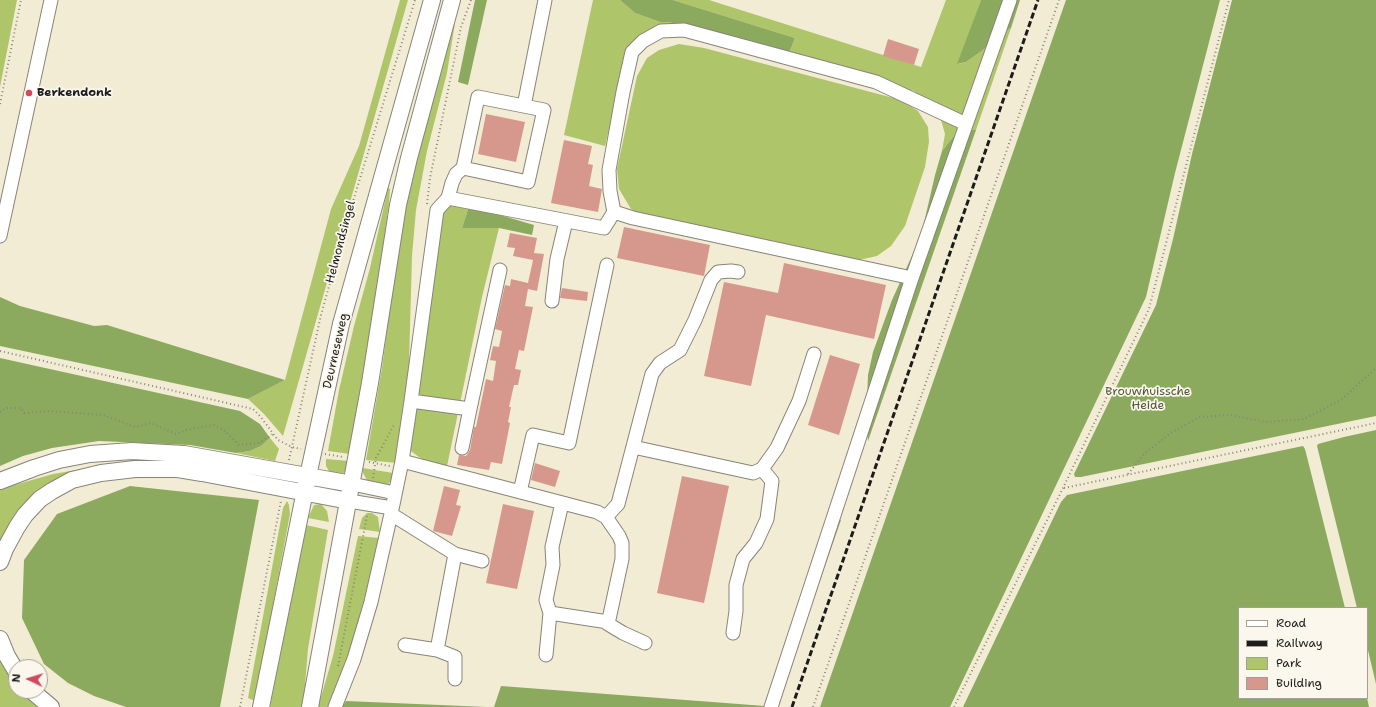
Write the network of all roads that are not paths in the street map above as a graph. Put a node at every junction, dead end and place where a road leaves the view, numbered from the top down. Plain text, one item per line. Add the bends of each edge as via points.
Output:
1 (51, 0) edge
2 (432, 0) edge
3 (452, 0) edge
4 (545, 0) edge
5 (1010, 0) edge
6 (524, 106) junction
7 (966, 124) junction
8 (463, 168) junction
9 (448, 198) junction
10 (614, 212) junction
11 (566, 221) junction
12 (0, 236) edge
13 (607, 265) dead end
14 (500, 270) dead end
15 (738, 272) dead end
16 (912, 278) junction
17 (552, 301) dead end
18 (814, 354) dead end
19 (411, 401) junction
20 (470, 409) junction
21 (633, 447) junction
22 (462, 448) dead end
23 (401, 465) junction
24 (762, 469) junction
25 (308, 476) junction
26 (0, 481) edge
27 (352, 484) junction
28 (520, 492) junction
29 (305, 493) junction
30 (395, 493) junction
31 (349, 501) junction
32 (562, 503) junction
33 (392, 511) junction
34 (606, 517) junction
35 (455, 554) junction
36 (482, 561) dead end
37 (0, 562) edge
38 (550, 613) junction
39 (608, 622) junction
40 (733, 633) dead end
41 (0, 639) edge
42 (645, 643) dead end
43 (405, 645) dead end
44 (437, 650) junction
45 (546, 655) dead end
46 (9, 659) edge
47 (455, 679) dead end
48 (42, 699) edge
49 (51, 707) edge
50 (261, 707) edge
51 (310, 707) edge
52 (335, 707) edge
53 (771, 707) edge

1 - 12 street
2 - 25 main road, Deurneseweg via 341,324
3 - 27 main road via 398,205
4 - 6 street
5 - 7 street
6 - 8 street via 478,97
6 - 8 street via 544,110 528,182
7 - 10 street via 876,82 684,30 661,31 643,41 632,52 609,170
7 - 16 street
8 - 9 street via 456,174
9 - 11 street
9 - 19 street via 437,210
10 - 11 street via 604,228
10 - 16 street
11 - 17 street via 557,259
13 - 28 street via 569,443 533,435
14 - 20 street
15 - 21 street via 718,272 711,280 680,350 660,363 652,374
16 - 53 street
18 - 24 street via 799,401 777,448
19 - 20 street
19 - 23 street
20 - 22 street
21 - 24 street via 753,473
21 - 34 street via 618,504
23 - 28 street
23 - 30 street
24 - 40 street via 772,481 767,519 756,543 743,559 736,585
25 - 26 main road via 184,454 132,451 90,454 59,460
25 - 27 main road
25 - 29 main road, Deurneseweg
27 - 30 street
27 - 31 main road
28 - 32 street
29 - 31 main road
29 - 37 main road via 165,468 119,470 84,476 52,491 32,507 17,527
29 - 50 main road, Deurneseweg
30 - 33 street
31 - 33 street
31 - 51 main road
32 - 34 street via 597,512
32 - 38 street via 552,548 553,565 546,600
33 - 35 street
33 - 52 street via 371,602 354,659
34 - 39 street via 622,543 622,559
35 - 36 street
35 - 44 street
38 - 39 street
38 - 45 street
39 - 42 street via 623,633
41 - 46 main road
43 - 44 street
44 - 47 street via 455,657
48 - 49 main road

